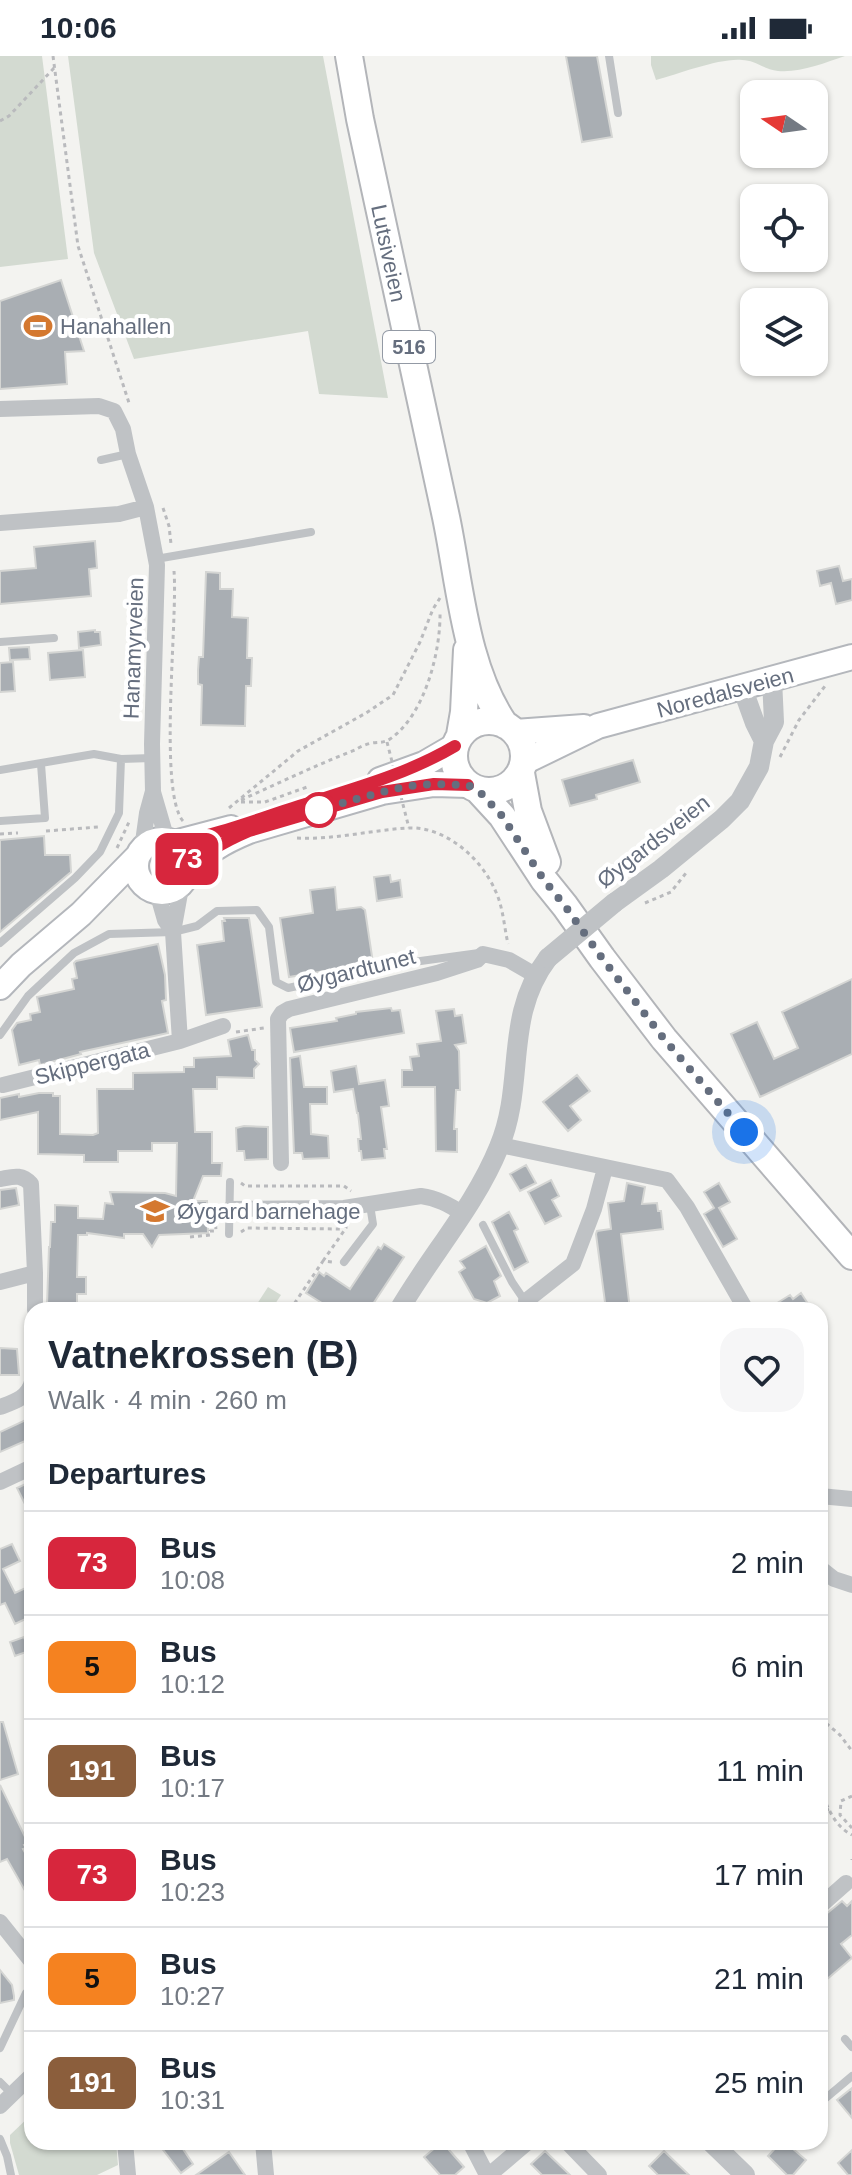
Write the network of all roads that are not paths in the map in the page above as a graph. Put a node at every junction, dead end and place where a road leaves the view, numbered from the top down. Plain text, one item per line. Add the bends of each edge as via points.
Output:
1 (349, 56) edge
2 (609, 56) edge
3 (618, 113) dead end
4 (0, 409) edge
5 (128, 454) junction
6 (101, 460) dead end
7 (146, 507) junction
8 (0, 523) edge
9 (311, 532) dead end
10 (156, 559) junction
11 (54, 638) dead end
12 (468, 639) junction
13 (0, 642) edge
14 (852, 657) edge
15 (772, 679) junction
16 (742, 687) junction
17 (598, 726) junction
18 (510, 729) junction
19 (457, 741) junction
20 (764, 741) junction
21 (153, 758) junction
22 (121, 759) junction
23 (41, 764) junction
24 (522, 767) junction
25 (0, 770) edge
26 (474, 788) junction
27 (153, 791) junction
28 (0, 821) edge
29 (171, 841) junction
30 (140, 853) junction
31 (184, 878) junction
32 (153, 890) junction
33 (565, 906) junction
34 (81, 914) junction
35 (173, 932) junction
36 (0, 943) edge
37 (483, 954) junction
38 (535, 975) junction
39 (0, 987) edge
40 (223, 1026) road end
41 (0, 1035) edge
42 (180, 1041) junction
43 (2, 1084) edge
44 (500, 1145) junction
45 (281, 1163) road end
46 (605, 1168) junction
47 (0, 1179) edge
48 (230, 1182) dead end
49 (370, 1205) junction
50 (221, 1210) junction
51 (462, 1213) junction
52 (483, 1225) dead end
53 (229, 1234) road end
54 (852, 1256) edge
55 (344, 1262) road end
56 (35, 1273) junction
57 (0, 1282) edge
58 (35, 1302) edge
59 (405, 1302) edge
60 (525, 1302) edge
61 (532, 1302) edge
62 (741, 1302) edge
63 (24, 1396) edge
64 (0, 1407) edge
65 (24, 1471) edge
66 (0, 1482) edge
67 (828, 1497) edge
68 (852, 1499) edge
69 (828, 1574) edge
70 (852, 1585) edge
71 (846, 1883) dead end
72 (828, 1899) edge
73 (0, 1922) edge
74 (24, 1952) edge
75 (24, 1997) edge
76 (845, 2039) dead end
77 (852, 2047) edge
78 (0, 2048) edge
79 (852, 2076) edge
80 (0, 2082) edge
81 (24, 2083) edge
82 (828, 2096) edge
83 (6, 2100) edge
84 (0, 2139) edge
85 (126, 2150) edge
86 (264, 2150) edge
87 (474, 2150) edge
88 (518, 2150) edge
89 (575, 2150) edge
90 (721, 2150) edge
91 (11, 2175) edge
92 (128, 2175) edge
93 (266, 2175) edge
94 (488, 2175) edge
95 (599, 2175) edge
96 (745, 2175) edge

1 - 12 main road, Lutsiveien / 516
2 - 3 lane
4 - 5 street, Hanamyrveien via 110,409 118,416
5 - 6 lane
5 - 7 street, Hanamyrveien
7 - 8 street via 119,514
7 - 10 street, Hanamyrveien
9 - 10 lane
10 - 21 street, Hanamyrveien
11 - 13 lane
12 - 18 main road, Lutsiveien / 516 via 487,695
12 - 19 main road, Lutsiveien / 516
14 - 15 main road, Noredalsveien
15 - 16 main road, Noredalsveien
15 - 20 street, Øygardsveien via 774,722
16 - 17 main road, Noredalsveien
16 - 20 street
17 - 18 main road, Noredalsveien
17 - 24 main road, Noredalsveien
18 - 19 main road via 494,721 480,722
18 - 24 main road, 516 via 522,743
19 - 26 main road, 516 via 454,765 459,777
19 - 29 main road via 424,764 381,780
20 - 38 street, Øygardsveien, bridge via 759,767 740,801 548,958
21 - 22 lane
21 - 27 street, Hanamyrveien
22 - 23 lane via 94,754
22 - 36 lane via 119,813 100,852
23 - 25 lane
23 - 28 lane via 45,818
24 - 26 main road via 499,791
24 - 33 main road, 516 via 528,811
26 - 31 main road via 434,784 382,792 249,831 203,855
26 - 33 main road, 516 via 502,816
27 - 29 street, Hanamyrveien
27 - 30 street, Hanamyrveien
29 - 30 main road via 149,843
29 - 31 main road via 186,856
30 - 32 main road via 137,875
30 - 34 main road
31 - 32 main road via 175,888
31 - 35 street
32 - 34 main road via 119,894
32 - 35 street
33 - 54 main road, 516 via 664,1039
34 - 39 main road
35 - 37 lane via 197,926 217,911 257,910 269,927 276,982 288,988 406,963
35 - 41 lane via 109,934 74,953 28,996
35 - 42 street, Skippergata
37 - 38 street via 509,960
37 - 45 street, Øygardtunet via 437,973 280,1015
38 - 44 street, Øygardsveien via 519,1024 513,1094
40 - 42 street, Skippergata
42 - 43 street, Skippergata
44 - 46 street
44 - 51 street, Øygardsveien
46 - 61 street via 573,1264
46 - 62 street via 667,1180
47 - 56 street via 19,1176 31,1184
48 - 50 lane
49 - 50 street
49 - 51 street via 421,1196
49 - 55 lane via 373,1224
50 - 53 lane
51 - 59 street, Øygardsveien
52 - 60 lane
56 - 57 street
56 - 58 street
63 - 64 street
65 - 66 street
67 - 68 street
69 - 70 street
71 - 72 street
73 - 74 street
75 - 78 lane
76 - 77 lane
79 - 82 lane
80 - 83 lane
81 - 83 street
84 - 91 lane
85 - 92 street
86 - 93 street
87 - 94 street
88 - 94 street
89 - 95 street
90 - 96 street

